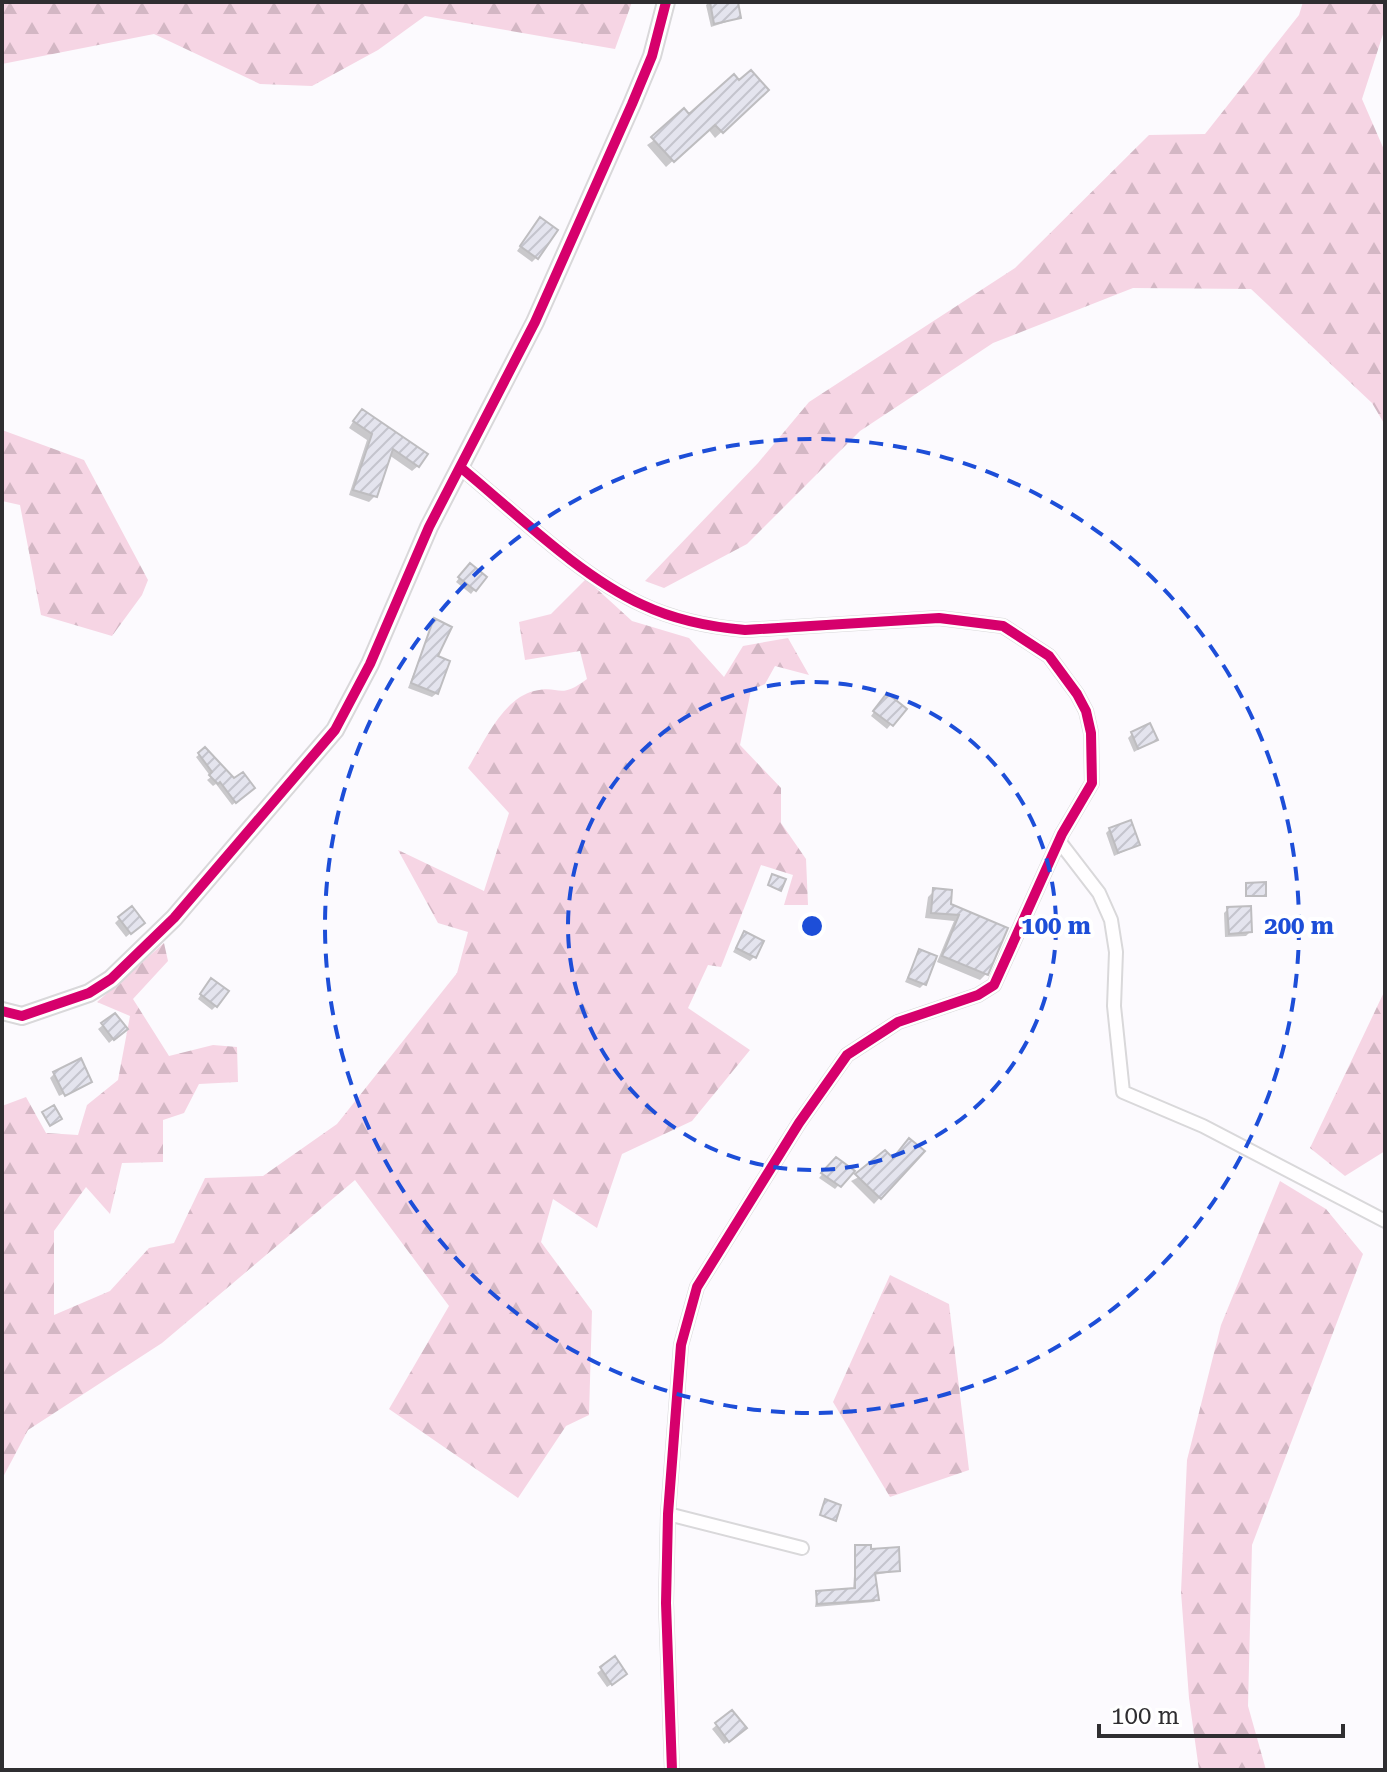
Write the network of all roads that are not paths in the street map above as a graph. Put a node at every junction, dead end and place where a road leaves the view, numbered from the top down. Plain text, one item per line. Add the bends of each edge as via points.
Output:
1 (666, 2) edge
2 (460, 467) junction
3 (1059, 841) junction
4 (2, 1011) edge
5 (1385, 1221) edge
6 (668, 1514) junction
7 (802, 1548) dead end
8 (672, 1770) edge

1 - 2 street via 632,104 535,322
2 - 3 street via 583,567 642,605 674,616 745,630 939,618 1003,626 1034,644 1077,694 1091,733 1092,783
2 - 4 street via 405,577 370,664 317,755 174,918 111,979 89,993 22,1016
3 - 5 street via 1088,876 1111,920 1125,1095 1203,1126
3 - 6 street via 994,985 898,1022 847,1055 697,1287 681,1345
6 - 7 street
6 - 8 street

